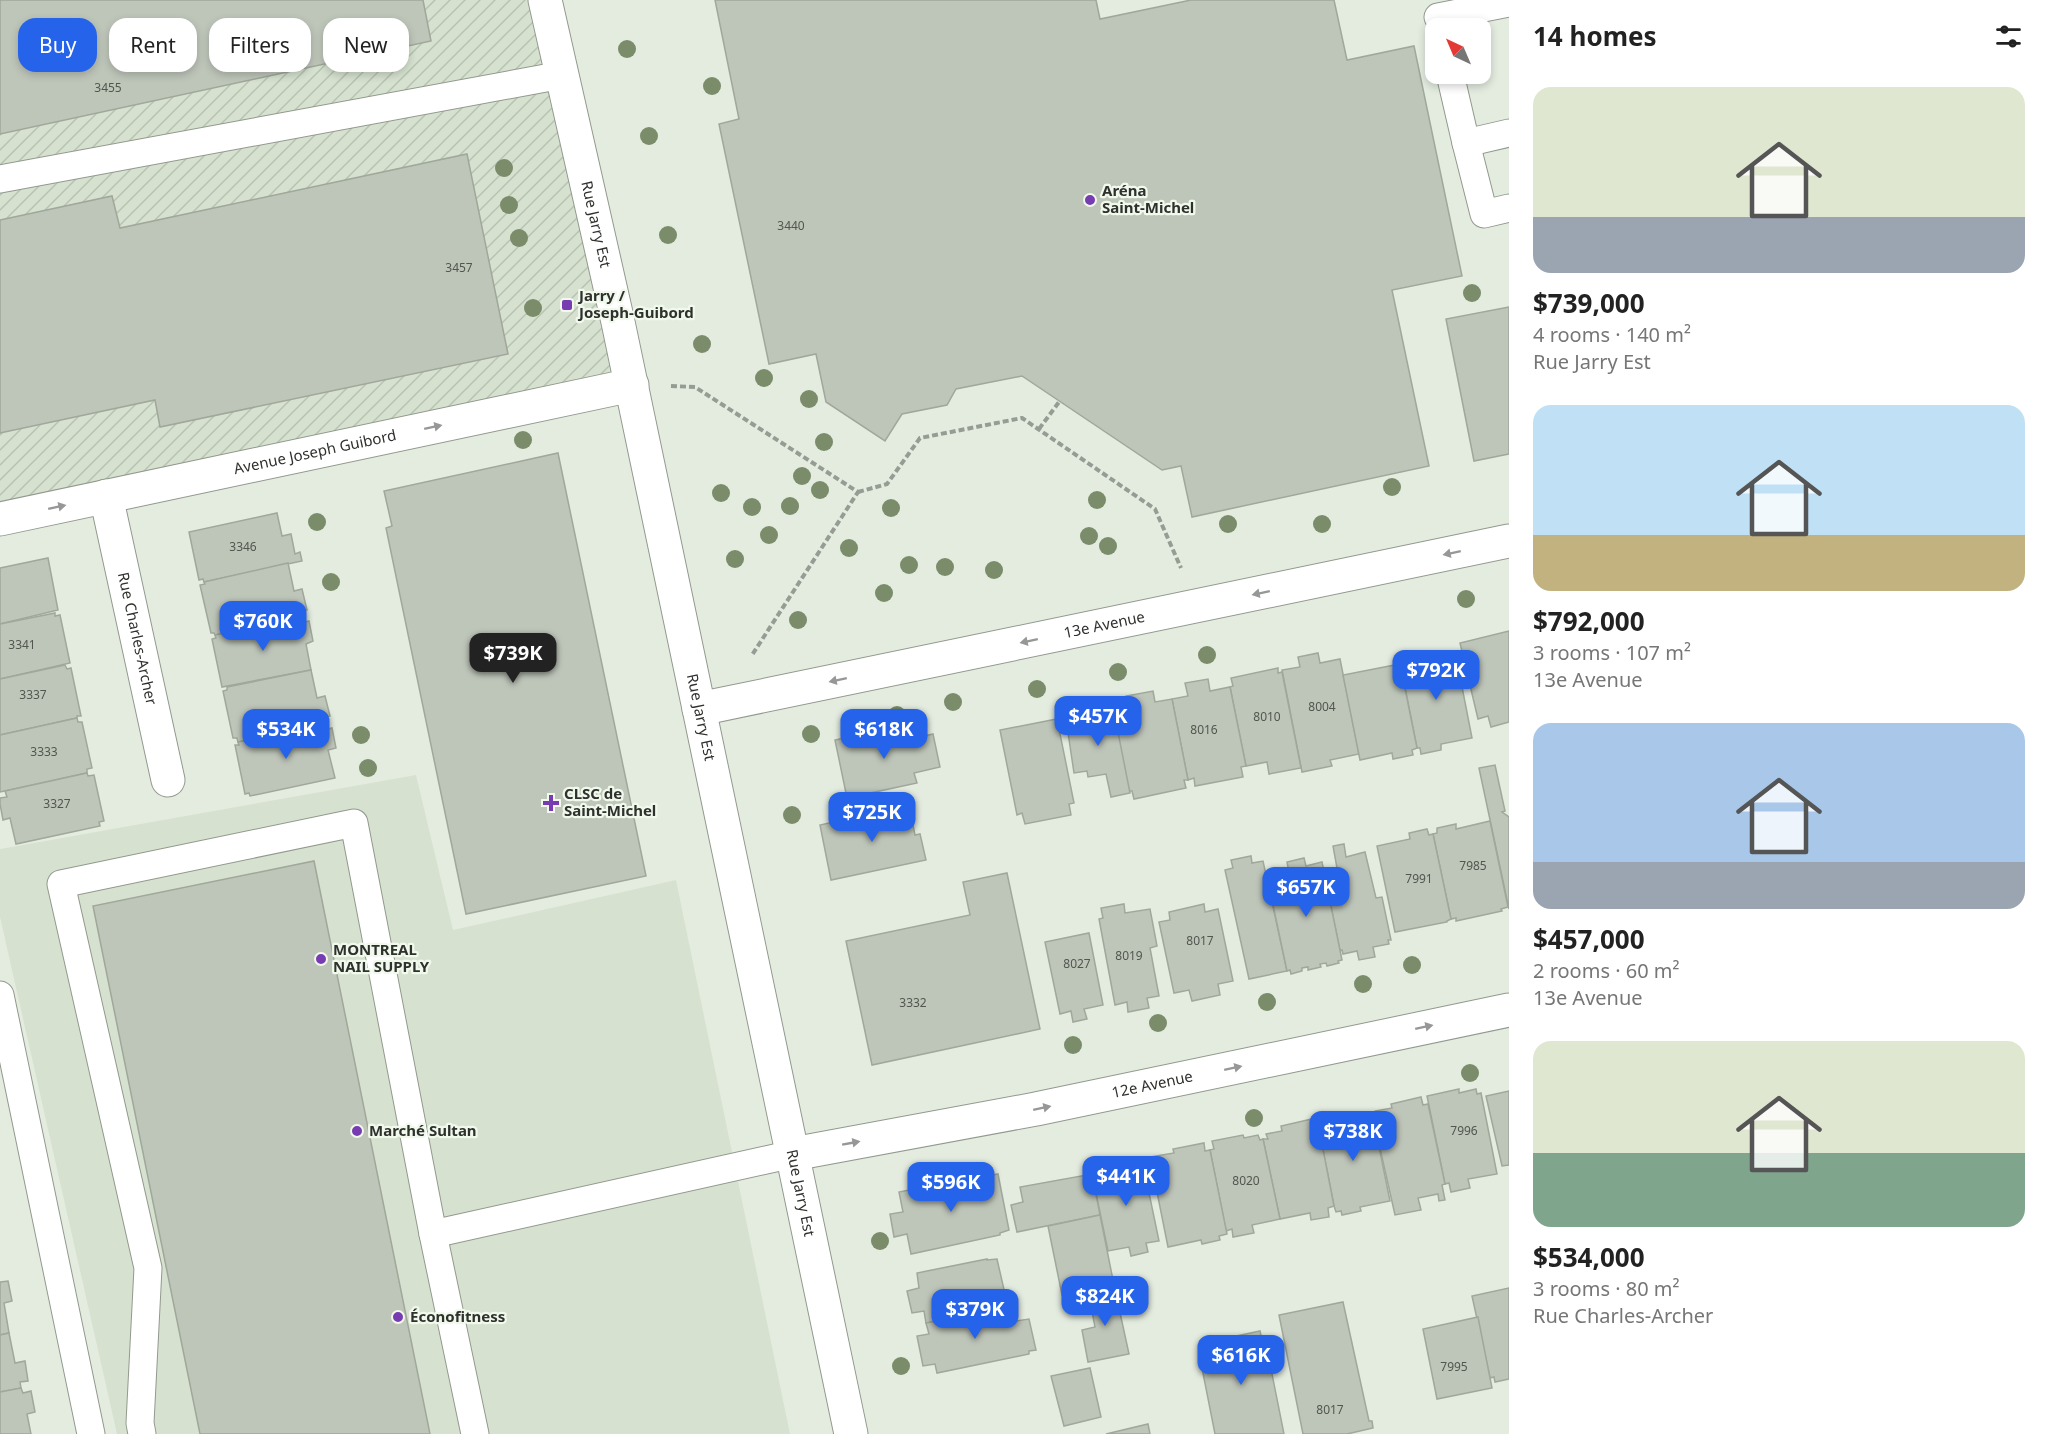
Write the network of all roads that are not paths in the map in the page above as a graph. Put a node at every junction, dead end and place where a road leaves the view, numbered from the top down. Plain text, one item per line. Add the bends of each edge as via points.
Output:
1 (546, 0) edge
2 (1509, 3) edge
3 (1437, 15) edge
4 (562, 75) junction
5 (1452, 84) edge
6 (1509, 132) edge
7 (1466, 142) junction
8 (0, 179) edge
9 (1509, 208) edge
10 (632, 385) junction
11 (106, 496) junction
12 (0, 519) edge
13 (1509, 541) edge
14 (699, 709) junction
15 (168, 780) dead end
16 (0, 995) edge
17 (1509, 1010) edge
18 (793, 1154) junction
19 (433, 1234) junction
20 (91, 1434) edge
21 (142, 1434) edge
22 (475, 1434) edge
23 (851, 1434) edge

1 - 4 street, Rue Jarry Est
2 - 3 lane
4 - 8 lane
4 - 10 street, Rue Jarry Est
5 - 7 lane
6 - 7 lane
7 - 9 lane via 1484,214
11 -> 10 street, Avenue Joseph Guibord
10 - 14 street, Rue Jarry Est
12 -> 11 street, Avenue Joseph Guibord
11 - 15 street, Rue Charles-Archer
13 -> 14 street, 13e Avenue
14 - 18 street, Rue Jarry Est
16 - 20 lane
18 -> 17 street, 12e Avenue via 1036,1109
18 - 19 lane
18 - 23 street, Rue Jarry Est
19 - 21 lane via 354,823 61,884 148,1268
19 - 22 lane

